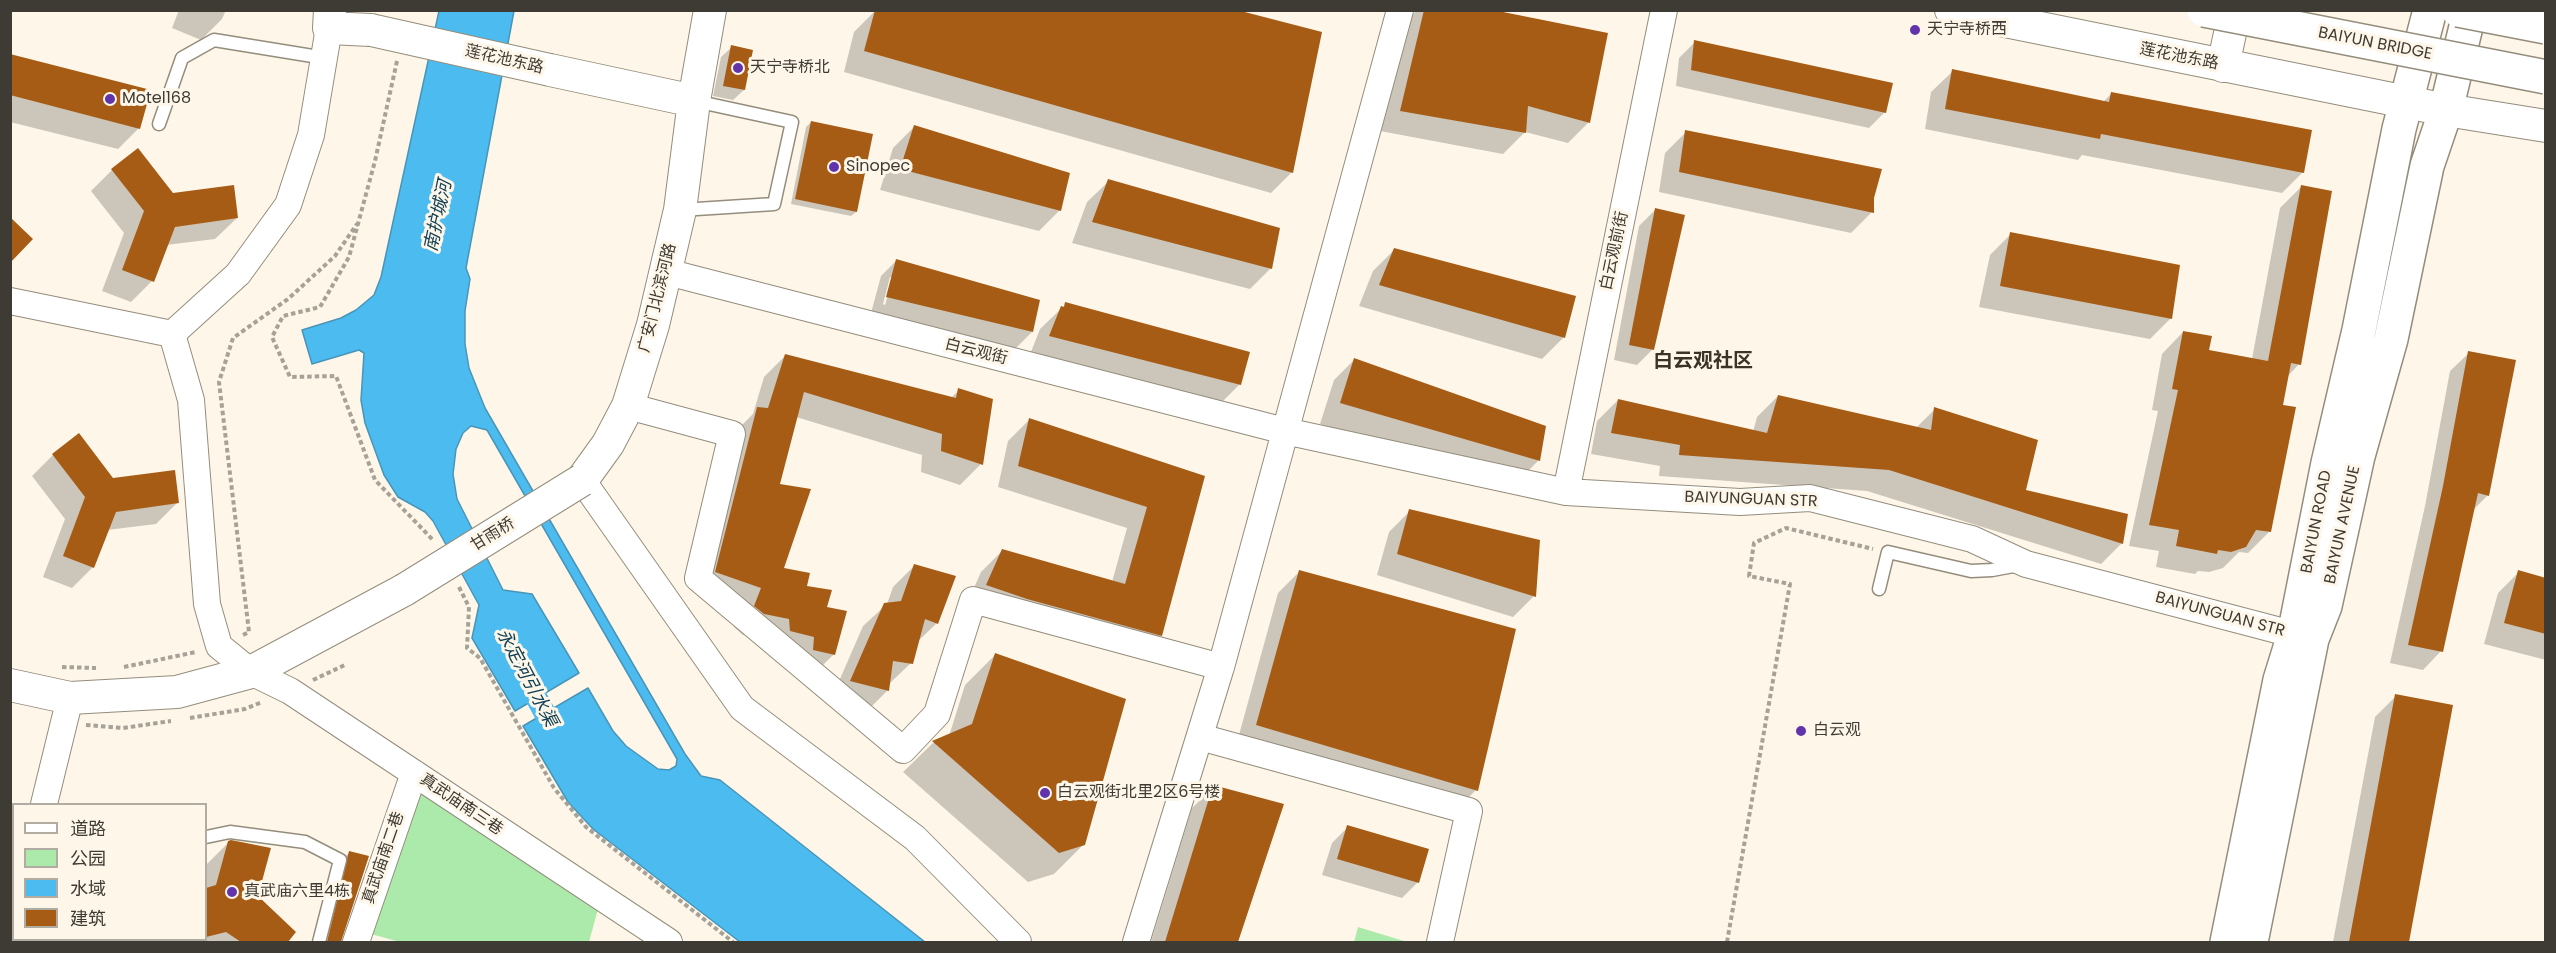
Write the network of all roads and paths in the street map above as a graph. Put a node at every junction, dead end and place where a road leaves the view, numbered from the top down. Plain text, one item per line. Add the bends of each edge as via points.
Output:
1 (710, 10) edge
2 (729, 10) edge
3 (1400, 10) edge
4 (1664, 10) edge
5 (1951, 10) edge
6 (2204, 10) edge
7 (2235, 10) edge
8 (2430, 10) edge
9 (2458, 10) edge
10 (2470, 10) edge
11 (2546, 27) edge
12 (328, 32) edge
13 (398, 57) dead end
14 (2223, 66) junction
15 (2546, 77) edge
16 (694, 101) junction
17 (2408, 101) junction
18 (2446, 110) junction
19 (159, 124) dead end
20 (2546, 126) edge
21 (680, 210) junction
22 (360, 220) junction
23 (667, 272) junction
24 (10, 301) edge
25 (172, 334) junction
26 (628, 406) junction
27 (1285, 431) junction
28 (582, 480) junction
29 (1566, 492) junction
30 (438, 545) dead end
31 (1888, 552) junction
32 (2026, 564) junction
33 (458, 586) dead end
34 (1879, 589) dead end
35 (2303, 637) junction
36 (219, 646) junction
37 (54, 667) dead end
38 (120, 667) dead end
39 (1221, 667) junction
40 (97, 668) dead end
41 (251, 672) junction
42 (10, 685) edge
43 (70, 698) junction
44 (1200, 737) junction
45 (414, 773) junction
46 (49, 803) edge
47 (207, 837) edge
48 (319, 942) edge
49 (356, 942) edge
50 (669, 942) edge
51 (733, 942) edge
52 (1018, 942) edge
53 (1136, 942) edge
54 (1440, 942) edge
55 (1727, 942) edge
56 (2227, 942) edge
57 (2251, 942) edge

1 - 16 street
2 - 16 street via 714,80
3 - 27 street
4 - 29 street, 白云观前街
5 - 14 street, 莲花池东路
6 - 15 main road, BAIYUN BRIDGE, bridge
7 - 14 street
8 - 17 main road, BAIYUN ROAD
9 - 11 main road, bridge
10 - 18 main road, BAIYUN AVENUE
12 - 16 street, 莲花池东路, bridge via 371,30
12 - 19 lane via 214,40 182,58
12 - 25 street via 311,135 288,205 238,274
13 - 22 path
14 - 17 street, 莲花池东路
16 - 21 street, 广安门北滨河路
16 - 21 lane via 792,122 774,204
17 - 18 street, 莲花池东路
17 - 35 main road, BAIYUN ROAD via 2399,129
18 - 20 street
18 - 35 main road, BAIYUN AVENUE via 2427,166 2391,339 2358,456 2325,606
21 - 23 street, 广安门北滨河路
22 - 30 path via 349,258 320,307 283,316 272,337 290,377 336,376 375,480
22 - 36 path via 336,256 288,299 233,338 219,382 249,632
23 - 26 street, 广安门北滨河路
23 - 27 street, 白云观街
24 - 25 street
25 - 36 street via 191,400 207,604
26 - 28 street, 广安门北滨河路 via 608,444
26 - 39 street via 732,434 698,578 903,750 937,714 973,600
27 - 29 street, BAIYUNGUAN STR
27 - 39 street
28 - 41 street, 甘雨桥, bridge via 404,590
28 - 52 street via 742,708 915,838
29 - 32 street, BAIYUNGUAN STR via 1740,502 1810,498 1972,539
31 - 32 lane via 1971,571
31 - 34 lane
31 - 55 path via 1786,528 1754,543 1749,576 1790,584
32 - 35 street, BAIYUNGUAN STR
33 - 51 path via 469,607 467,648 480,658 554,788 586,827
35 - 56 main road, BAIYUN ROAD via 2280,680
35 - 57 main road, BAIYUN AVENUE
36 - 38 path
36 - 41 street, 真武庙南三巷
37 - 40 path
39 - 44 street
41 - 43 street, 甘雨桥 via 177,692
41 - 45 street, 真武庙南三巷 via 290,691
42 - 43 street, 甘雨桥
43 - 46 street
44 - 53 street
44 - 54 street via 1469,811
45 - 49 street, 真武庙南二巷
45 - 50 street, 真武庙南三巷
47 - 48 lane via 230,832 305,843 340,860

